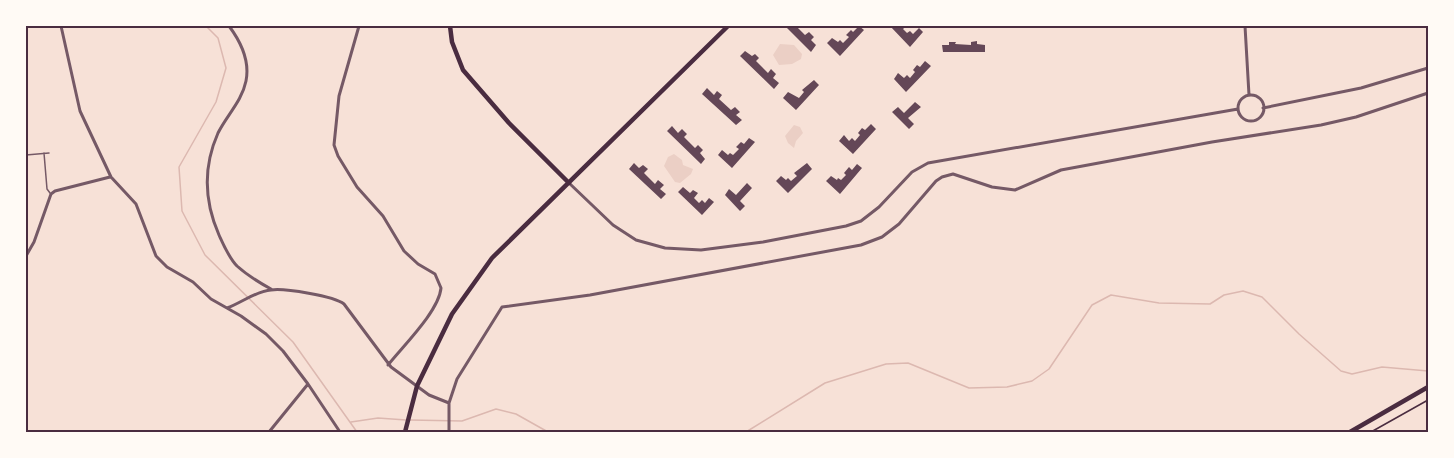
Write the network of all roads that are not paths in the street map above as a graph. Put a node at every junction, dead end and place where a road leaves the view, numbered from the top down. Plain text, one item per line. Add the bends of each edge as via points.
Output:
1 (61, 26) edge
2 (230, 26) edge
3 (359, 26) edge
4 (450, 26) edge
5 (728, 26) edge
6 (1245, 26) edge
7 (1428, 68) edge
8 (1428, 93) edge
9 (1249, 95) junction
10 (1263, 108) junction
11 (1238, 109) junction
12 (44, 153) junction
13 (49, 153) dead end
14 (26, 155) edge
15 (111, 177) junction
16 (569, 183) junction
17 (51, 194) junction
18 (26, 256) edge
19 (272, 289) junction
20 (226, 308) junction
21 (388, 365) junction
22 (308, 384) junction
23 (417, 386) junction
24 (1428, 387) edge
25 (449, 403) junction
26 (406, 431) edge
27 (269, 432) edge
28 (340, 432) edge
29 (449, 432) edge
30 (1350, 432) edge

1 - 15 street via 80,111
2 - 19 street via 244,52 246,80 215,142 207,176 208,199 215,226 230,257
3 - 21 street via 339,96 334,145 357,187 383,216 407,255 435,274 441,293
4 - 16 main road via 463,70
5 - 16 main road
6 - 9 street
7 - 10 street via 1361,88
8 - 25 street via 1321,125 1061,170 1015,190 952,174 942,177 899,224 882,237 861,245 590,295 502,307 457,379
9 - 10 street via 1258,97
9 - 11 street
10 - 11 street via 1260,116 1249,121 1241,117
11 - 16 street via 928,163 912,172 879,207 846,226 701,250 665,248 636,240 613,225
12 - 13 lane
12 - 14 lane
12 - 17 lane via 47,189
15 - 17 street
15 - 20 street via 136,204 161,262
16 - 23 main road via 492,258 452,314
17 - 18 street
19 - 20 street
19 - 21 street via 339,300
20 - 22 street via 266,334
21 - 23 street
22 - 27 street
22 - 28 street
23 - 25 street
23 - 26 main road
24 - 30 main road
25 - 29 street

